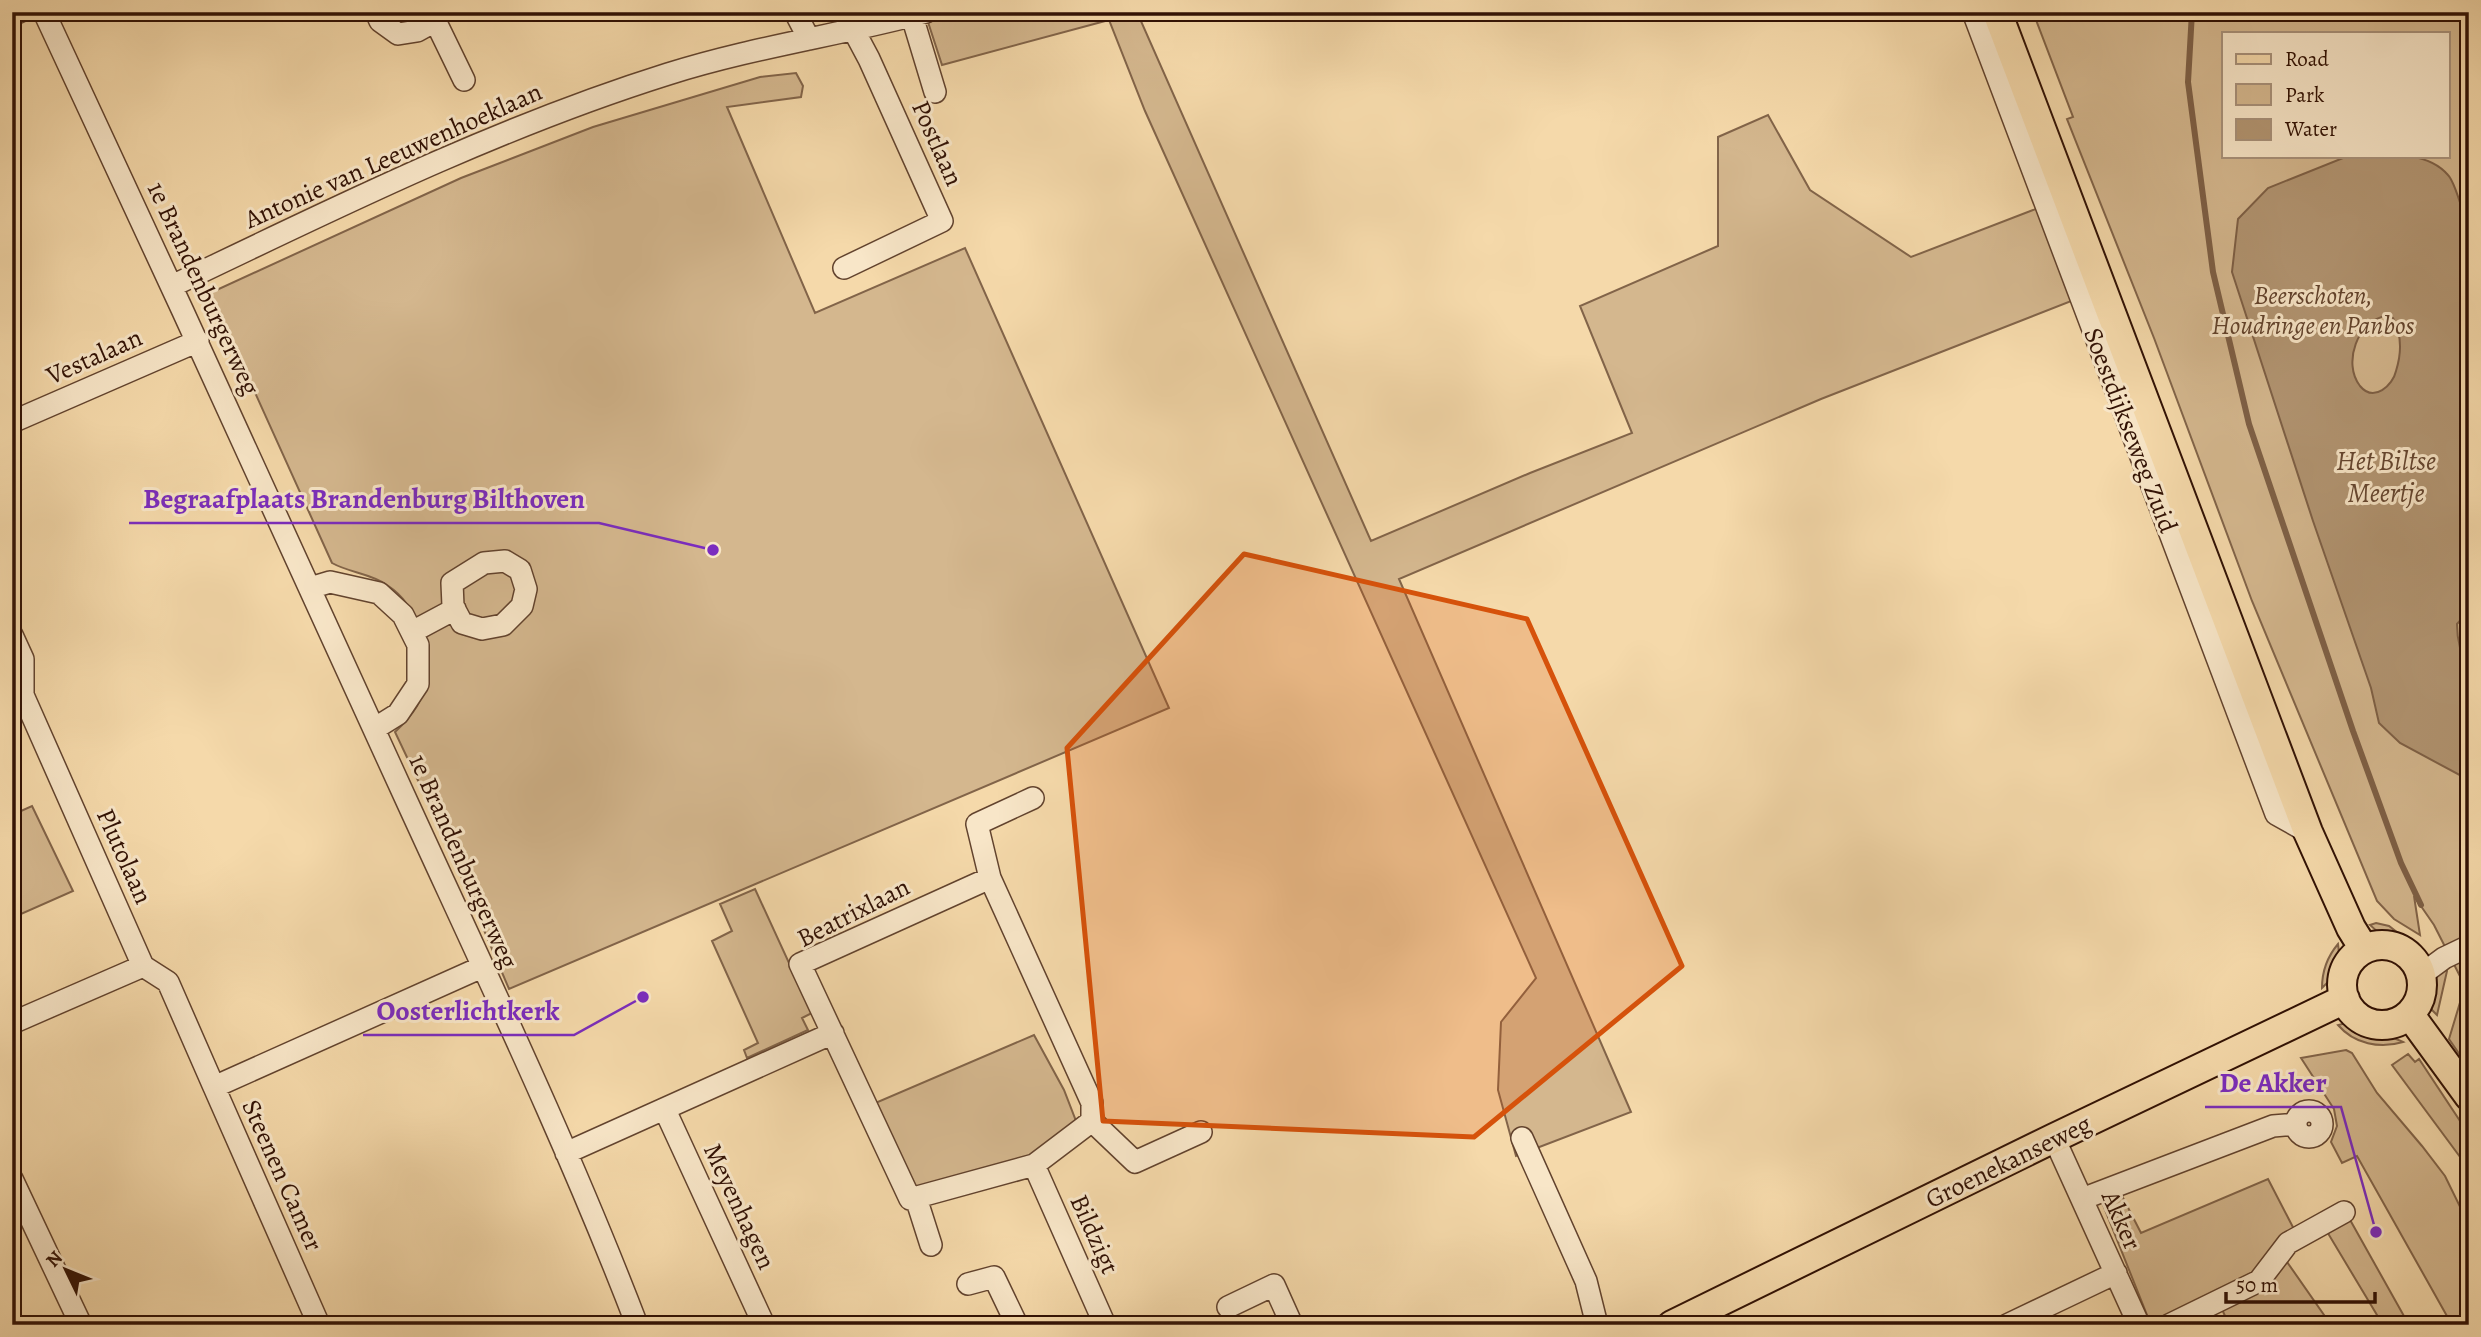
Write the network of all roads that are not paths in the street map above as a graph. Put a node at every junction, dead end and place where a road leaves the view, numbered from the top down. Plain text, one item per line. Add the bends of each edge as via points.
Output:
1 (19, 12) edge
2 (44, 12) edge
3 (376, 12) edge
4 (795, 12) edge
5 (1973, 12) edge
6 (1997, 12) edge
7 (919, 14) edge
8 (12, 15) edge
9 (433, 16) edge
10 (847, 21) edge
11 (808, 39) junction
12 (464, 80) dead end
13 (935, 92) dead end
14 (844, 268) dead end
15 (172, 286) junction
16 (198, 341) junction
17 (12, 422) edge
18 (310, 588) junction
19 (455, 609) dead end
20 (412, 632) junction
21 (12, 635) edge
22 (18, 698) edge
23 (374, 729) junction
24 (1033, 798) dead end
25 (2308, 832) junction
26 (990, 878) junction
27 (2469, 946) edge
28 (2364, 949) junction
29 (143, 966) junction
30 (482, 967) junction
31 (2421, 975) junction
32 (2344, 999) junction
33 (2410, 1015) junction
34 (12, 1023) edge
35 (833, 1033) junction
36 (214, 1087) junction
37 (2469, 1096) edge
38 (666, 1110) junction
39 (1092, 1121) junction
40 (2296, 1124) dead end
41 (1201, 1132) dead end
42 (1522, 1138) dead end
43 (2054, 1138) junction
44 (566, 1153) junction
45 (1034, 1166) junction
46 (13, 1183) edge
47 (916, 1198) junction
48 (2082, 1199) junction
49 (2344, 1212) dead end
50 (931, 1245) dead end
51 (2116, 1273) junction
52 (968, 1284) dead end
53 (1227, 1307) dead end
54 (81, 1325) edge
55 (319, 1325) edge
56 (637, 1325) edge
57 (764, 1325) edge
58 (1017, 1325) edge
59 (1105, 1325) edge
60 (1293, 1325) edge
61 (1597, 1325) edge
62 (1672, 1325) edge
63 (2007, 1325) edge
64 (2139, 1325) edge
65 (2169, 1325) edge

1 - 8 street
2 - 15 street, 1e Brandenburgerweg
3 - 9 street via 380,21 398,34 417,31
4 - 11 street
5 - 25 street, Soestdijkseweg Zuid via 2276,814
6 - 25 main road, Soestdijkseweg Zuid
7 - 10 street, Antonie van Leeuwenhoeklaan
7 - 13 street
9 - 12 street
10 - 11 street, Antonie van Leeuwenhoeklaan
10 - 14 street, Postlaan via 869,59 942,221
11 - 15 street, Antonie van Leeuwenhoeklaan via 671,73 497,135
15 - 16 street, 1e Brandenburgerweg
16 - 17 street, Vestalaan
16 - 18 street, 1e Brandenburgerweg
18 - 20 street via 330,582 379,593 403,615
18 - 23 street, 1e Brandenburgerweg
19 - 20 street
20 - 23 street via 418,645 418,684 398,714
21 - 22 street, Plutolaan via 23,659
22 - 29 street, Plutolaan
23 - 30 street, 1e Brandenburgerweg
24 - 26 street via 976,824
25 - 28 main road, Soestdijkseweg Zuid
26 - 35 street, Beatrixlaan via 800,964
26 - 39 street via 1092,1103
27 - 31 street
28 - 31 main road via 2387,945 2399,949 2417,964
28 - 32 main road via 2343,976
29 - 34 street
29 - 36 street, Plutolaan via 168,982
30 - 36 street, Steenen Camer
30 - 44 street, 1e Brandenburgerweg
31 - 33 main road via 2420,998
32 - 33 main road via 2360,1019 2371,1024 2384,1026
32 - 43 main road, Groenekanseweg
33 - 37 main road
35 - 38 street
35 - 47 street, Beatrixlaan via 910,1199
36 - 55 street, Steenen Camer
38 - 44 street
38 - 57 street, Meyenhagen
39 - 41 street via 1136,1162
39 - 45 street
40 - 48 street via 2273,1126
42 - 61 street via 1586,1281
43 - 48 street, Akker
43 - 62 main road, Groenekanseweg
44 - 56 street, 1e Brandenburgerweg
45 - 47 street
45 - 59 street, Bildzigt
46 - 54 street
47 - 50 street
48 - 51 street, Akker
49 - 65 street via 2288,1242 2259,1281
51 - 63 street
51 - 64 street, Akker
52 - 58 street via 994,1277
53 - 60 street via 1274,1285

